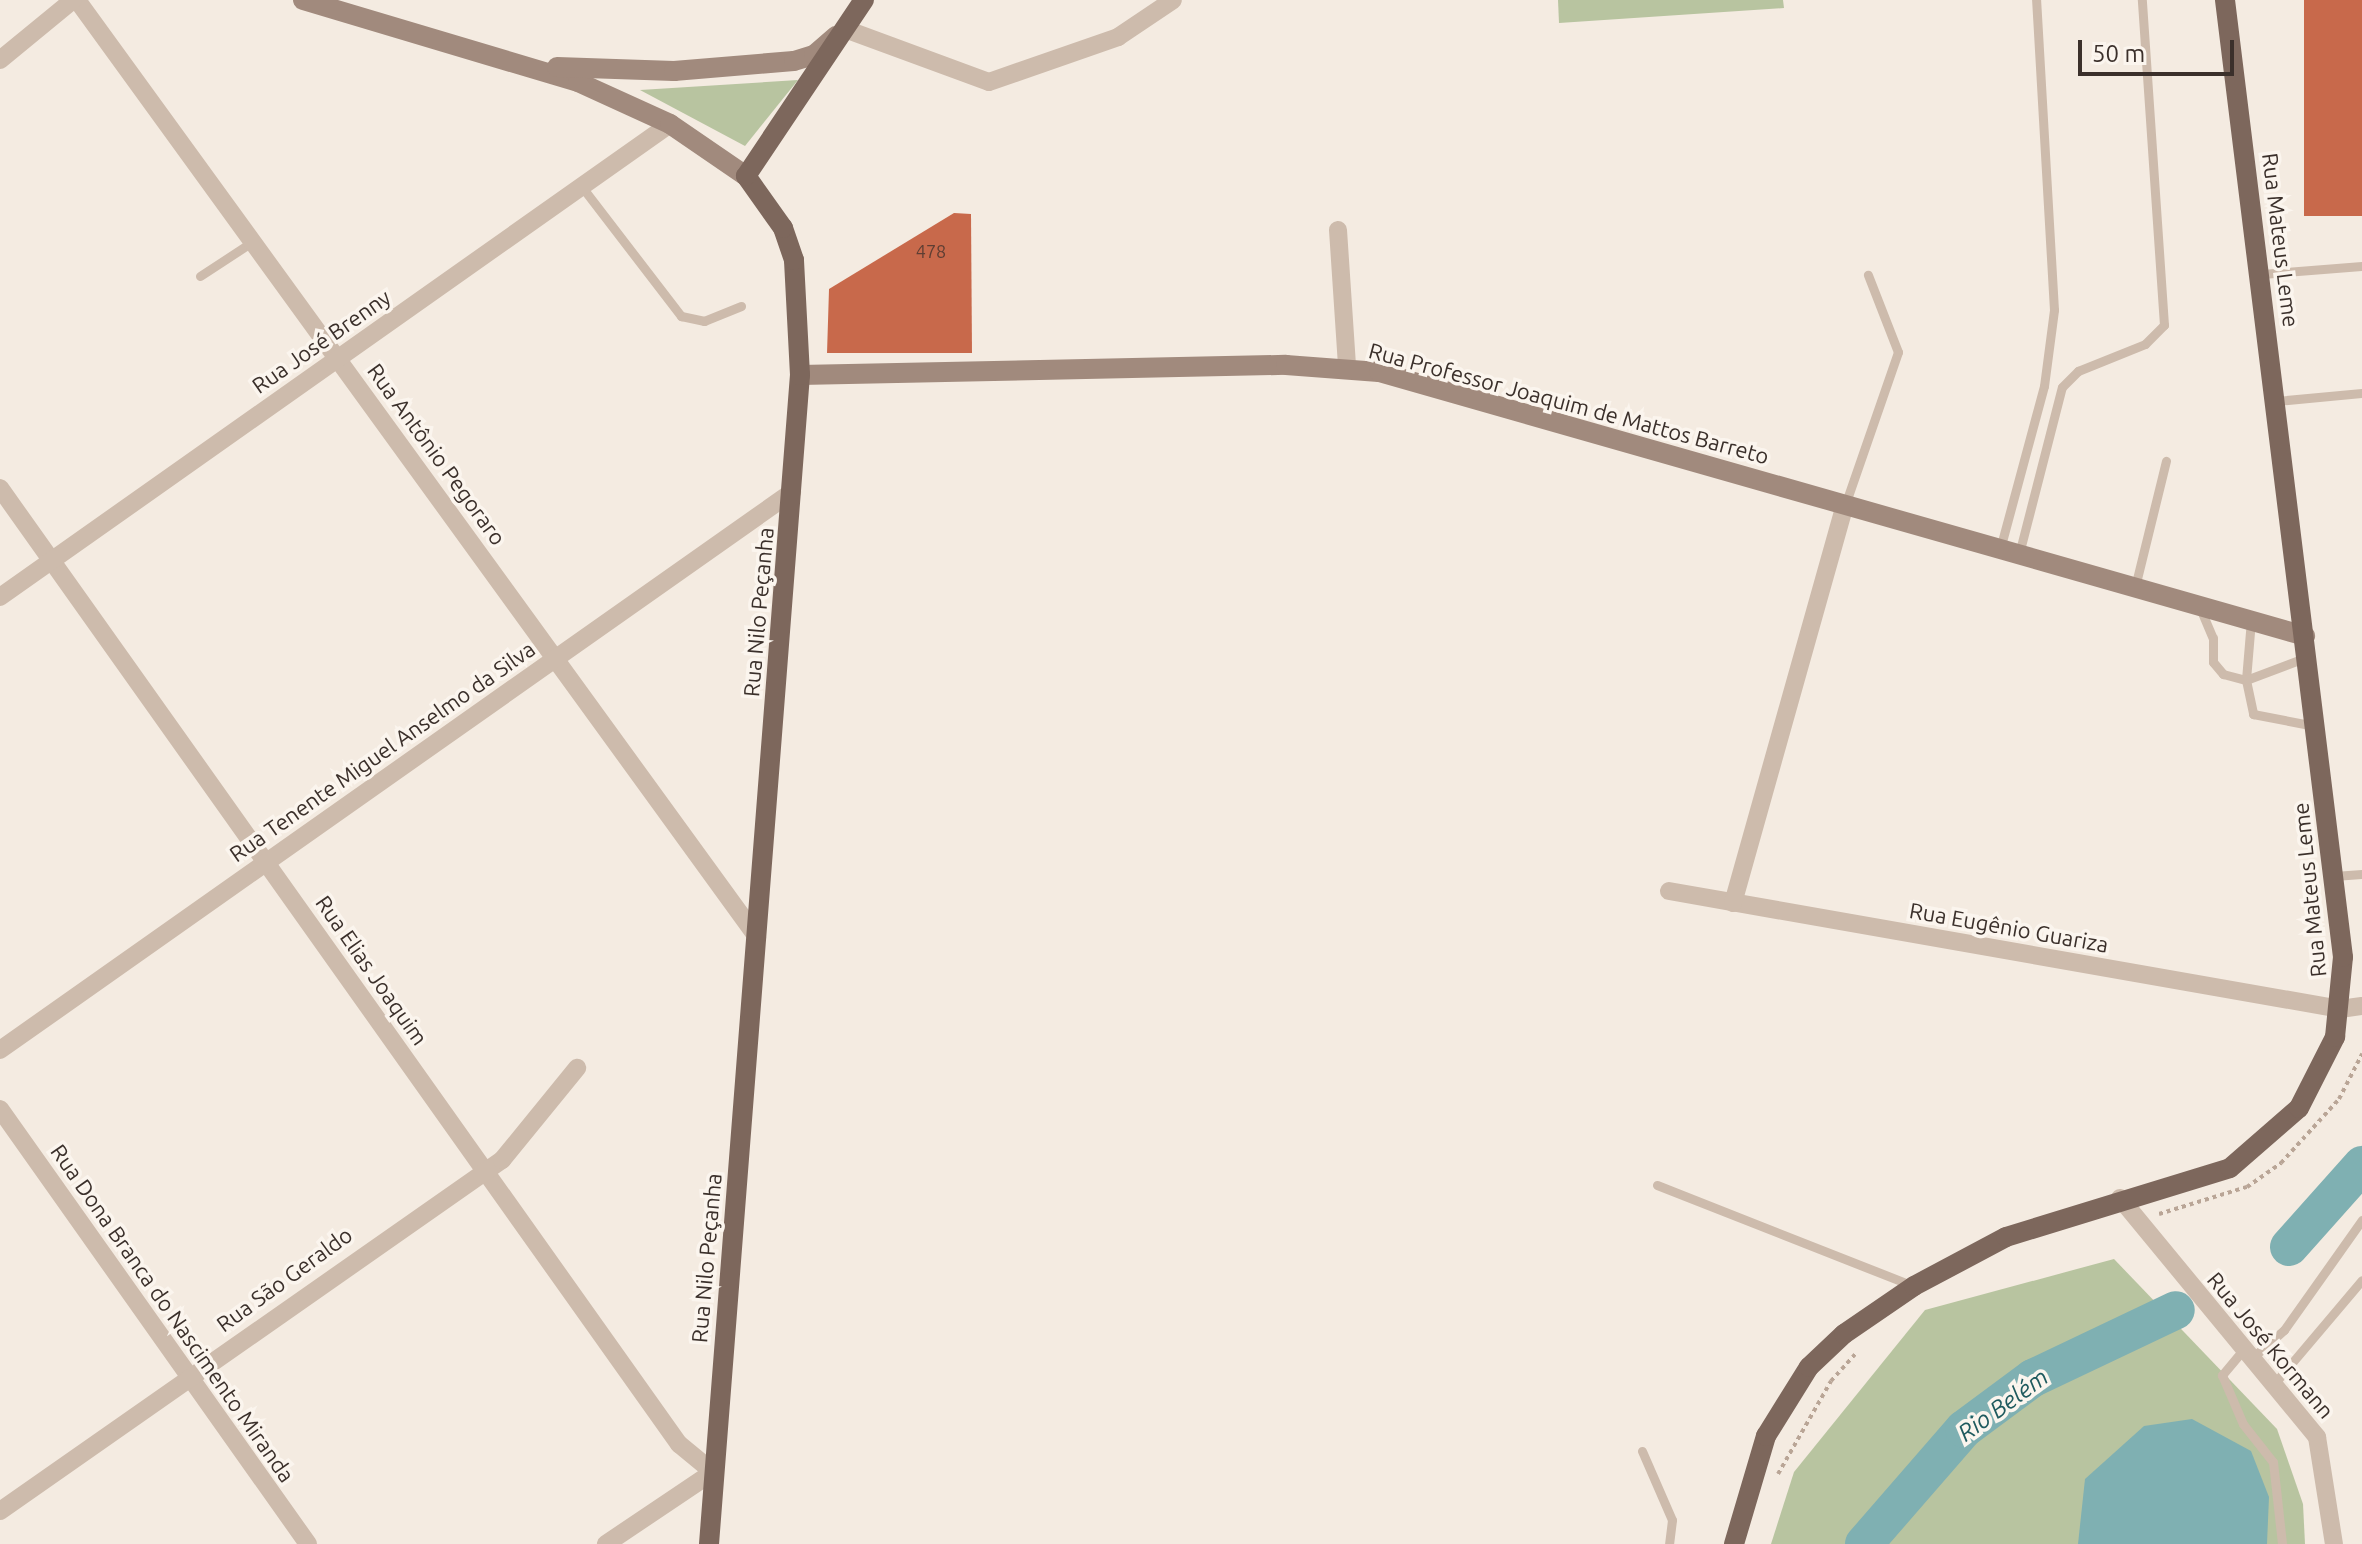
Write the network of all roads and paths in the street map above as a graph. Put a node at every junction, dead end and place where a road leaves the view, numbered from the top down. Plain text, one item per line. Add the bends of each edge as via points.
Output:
1 (75, 0) edge
2 (303, 0) edge
3 (864, 0) edge
4 (1173, 0) edge
5 (2036, 0) edge
6 (2142, 0) edge
7 (2225, 0) edge
8 (845, 29) junction
9 (0, 60) edge
10 (533, 66) junction
11 (670, 124) junction
12 (746, 176) junction
13 (582, 187) junction
14 (1338, 230) dead end
15 (252, 242) junction
16 (2362, 266) edge
17 (2262, 274) junction
18 (1868, 275) dead end
19 (200, 276) dead end
20 (741, 306) dead end
21 (338, 359) junction
22 (1347, 367) junction
23 (800, 375) junction
24 (2362, 393) edge
25 (2276, 401) junction
26 (2166, 461) dead end
27 (0, 488) edge
28 (792, 492) junction
29 (1845, 505) junction
30 (2009, 552) junction
31 (51, 560) junction
32 (2135, 587) junction
33 (0, 597) edge
34 (2199, 605) junction
35 (2251, 620) junction
36 (2305, 636) junction
37 (2307, 657) junction
38 (555, 659) junction
39 (2246, 680) junction
40 (2315, 726) junction
41 (266, 862) junction
42 (2362, 874) edge
43 (2333, 876) junction
44 (1669, 891) dead end
45 (1733, 903) junction
46 (757, 937) junction
47 (2362, 1006) edge
48 (2340, 1009) junction
49 (0, 1050) edge
50 (577, 1068) dead end
51 (0, 1109) edge
52 (482, 1167) junction
53 (1657, 1185) dead end
54 (2120, 1198) junction
55 (2362, 1220) edge
56 (2362, 1280) edge
57 (1914, 1286) junction
58 (1866, 1342) dead end
59 (2247, 1354) junction
60 (189, 1376) junction
61 (2274, 1384) junction
62 (1642, 1451) dead end
63 (713, 1472) junction
64 (1773, 1485) dead end
65 (0, 1511) edge
66 (308, 1544) edge
67 (606, 1544) edge
68 (709, 1544) edge
69 (1669, 1544) edge
70 (1734, 1544) edge
71 (2282, 1544) edge
72 (2334, 1544) edge

1 - 9 street
1 - 15 street, Rua Antônio Pegoraro
2 - 10 main road, Rua Nilo Peçanha
3 - 8 main road
4 - 8 street via 1118,37 989,82
5 - 30 lane via 2054,310 2044,386
6 - 30 lane via 2164,325 2145,344 2078,371 2062,387
7 - 17 main road, Rua Mateus Leme
8 - 10 main road via 814,55 794,61 674,71
8 - 12 main road
10 - 11 main road, Rua Nilo Peçanha
11 - 12 main road, Rua Nilo Peçanha
11 - 13 street, Rua José Brenny
12 - 23 main road, Rua Nilo Peçanha via 783,228 794,260
13 - 20 lane via 681,316 704,321
13 - 21 street, Rua José Brenny
14 - 22 street
15 - 19 lane
15 - 21 street, Rua Antônio Pegoraro
16 - 17 lane
17 - 25 main road, Rua Mateus Leme
18 - 29 lane via 1898,352
21 - 31 street, Rua José Brenny
21 - 38 street, Rua Antônio Pegoraro
22 - 23 main road, Rua Professor Joaquim de Mattos Barreto
22 - 29 main road, Rua Professor Joaquim de Mattos Barreto
23 - 28 main road, Rua Nilo Peçanha
24 - 25 lane
25 - 36 main road, Rua Mateus Leme
26 - 32 lane
27 - 31 street, Rua Elias Joaquim
28 - 38 street, Rua Tenente Miguel Anselmo da Silva
28 - 46 main road, Rua Nilo Peçanha
29 - 30 main road, Rua Professor Joaquim de Mattos Barreto
29 - 45 street
30 - 32 main road, Rua Professor Joaquim de Mattos Barreto
31 - 33 street, Rua José Brenny
31 - 41 street, Rua Elias Joaquim
32 - 34 main road, Rua Professor Joaquim de Mattos Barreto
34 - 35 main road, Rua Professor Joaquim de Mattos Barreto
34 - 39 lane via 2213,638 2213,662 2223,674
35 - 36 main road, Rua Professor Joaquim de Mattos Barreto
35 - 39 lane
36 - 37 main road, Rua Mateus Leme
37 - 39 lane
37 - 40 main road, Rua Mateus Leme
38 - 41 street, Rua Tenente Miguel Anselmo da Silva
38 - 46 street, Rua Antônio Pegoraro
39 - 40 lane via 2253,714
40 - 43 main road, Rua Mateus Leme
41 - 49 street, Rua Tenente Miguel Anselmo da Silva
41 - 52 street, Rua Elias Joaquim
42 - 43 lane
43 - 48 main road, Rua Mateus Leme
44 - 45 street, Rua Eugênio Guariza
45 - 48 street, Rua Eugênio Guariza
46 - 63 main road, Rua Nilo Peçanha
47 - 48 street, Rua Eugênio Guariza
48 - 54 main road, Rua Mateus Leme via 2314,1087 2255,1152 2205,1177
50 - 52 street, Rua São Geraldo via 508,1154
51 - 60 street, Rua Dona Branca do Nascimento Miranda
52 - 60 street, Rua São Geraldo
52 - 63 street, Rua Elias Joaquim via 679,1444
53 - 57 lane
54 - 57 main road, Rua Mateus Leme via 2006,1237
54 - 59 street, Rua José Kormann
55 - 59 lane via 2284,1330
56 - 61 lane
57 - 70 main road, Rua Mateus Leme via 1844,1334 1785,1400 1766,1436
58 - 64 path via 1831,1381
59 - 61 street, Rua José Kormann
59 - 71 lane via 2222,1375 2243,1424 2273,1462
60 - 65 street, Rua São Geraldo
60 - 66 street, Rua Dona Branca do Nascimento Miranda
61 - 72 street, Rua José Kormann via 2325,1457
62 - 69 lane via 1672,1520
63 - 67 street
63 - 68 main road, Rua Nilo Peçanha

